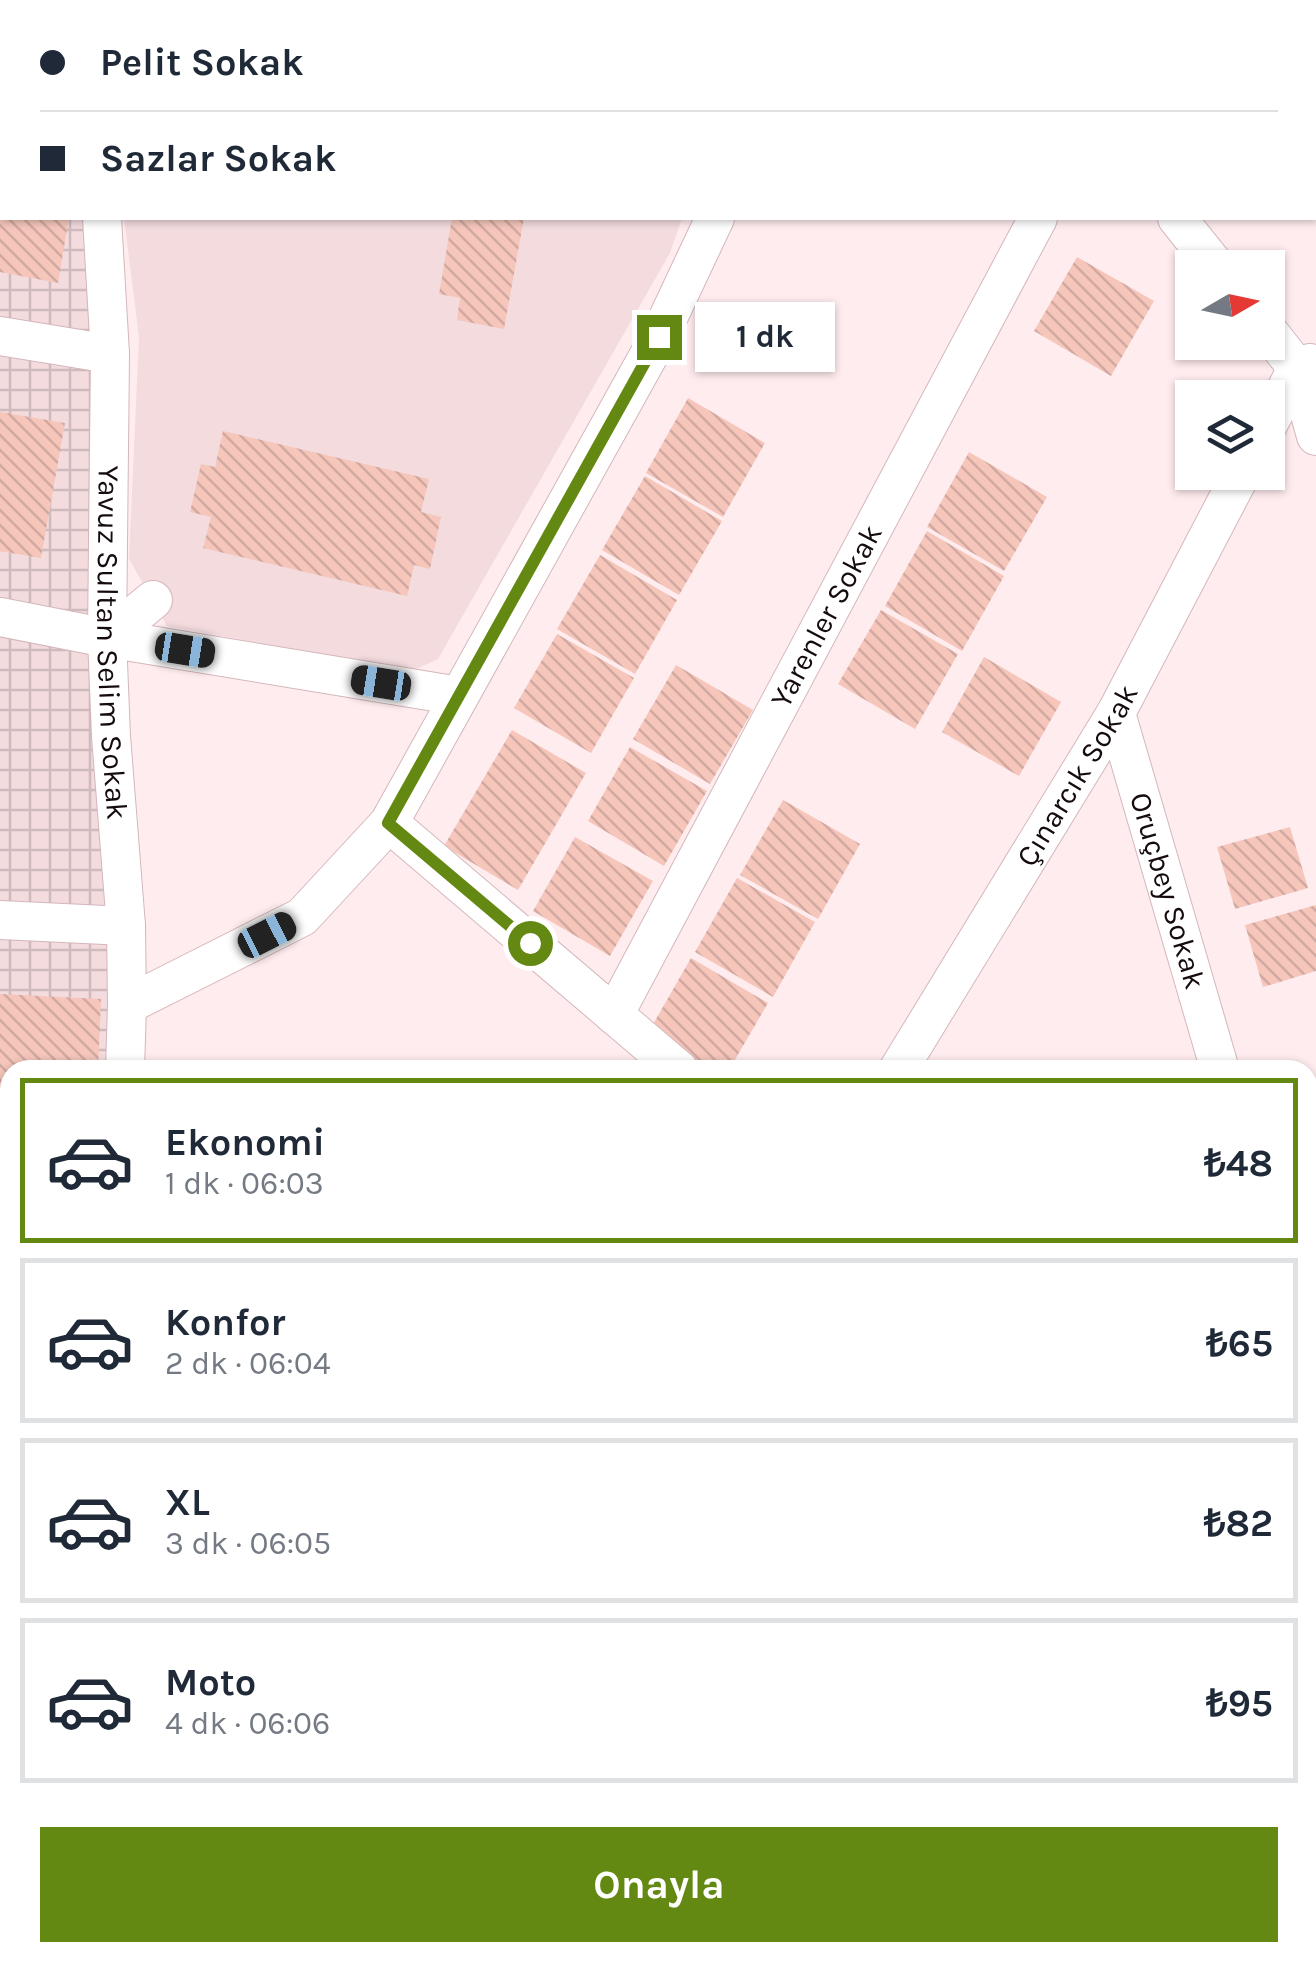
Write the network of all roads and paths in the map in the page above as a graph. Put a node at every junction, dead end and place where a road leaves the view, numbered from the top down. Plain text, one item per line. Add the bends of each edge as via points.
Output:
1 (102, 220) edge
2 (714, 220) edge
3 (1037, 220) edge
4 (1179, 220) edge
5 (1203, 250) edge
6 (0, 336) edge
7 (1285, 346) edge
8 (110, 354) junction
9 (1306, 364) edge
10 (1285, 397) edge
11 (1316, 436) edge
12 (1233, 490) edge
13 (153, 600) dead end
14 (0, 618) edge
15 (107, 638) junction
16 (459, 696) junction
17 (1116, 713) junction
18 (388, 823) junction
19 (0, 920) edge
20 (126, 926) junction
21 (127, 1005) junction
22 (614, 1015) junction
23 (124, 1060) edge
24 (667, 1060) edge
25 (904, 1060) edge
26 (1217, 1060) edge

1 - 8 street, Yavuz Sultan Selim Sokak
2 - 16 street via 659,337 620,374
3 - 22 street, Yarenler Sokak
4 - 5 street
6 - 8 street
7 - 9 street
8 - 15 street, Yavuz Sultan Selim Sokak
9 - 10 street
9 - 11 street
12 - 17 street, Çınarcık Sokak
13 - 15 street
14 - 15 street
15 - 16 street
15 - 20 street, Yavuz Sultan Selim Sokak
16 - 18 street
17 - 25 street, Çınarcık Sokak
17 - 26 street, Oruçbey Sokak
18 - 21 street via 302,917
18 - 22 street
19 - 20 street
20 - 21 street, Yavuz Sultan Selim Sokak
21 - 23 street, Yavuz Sultan Selim Sokak
22 - 24 street

